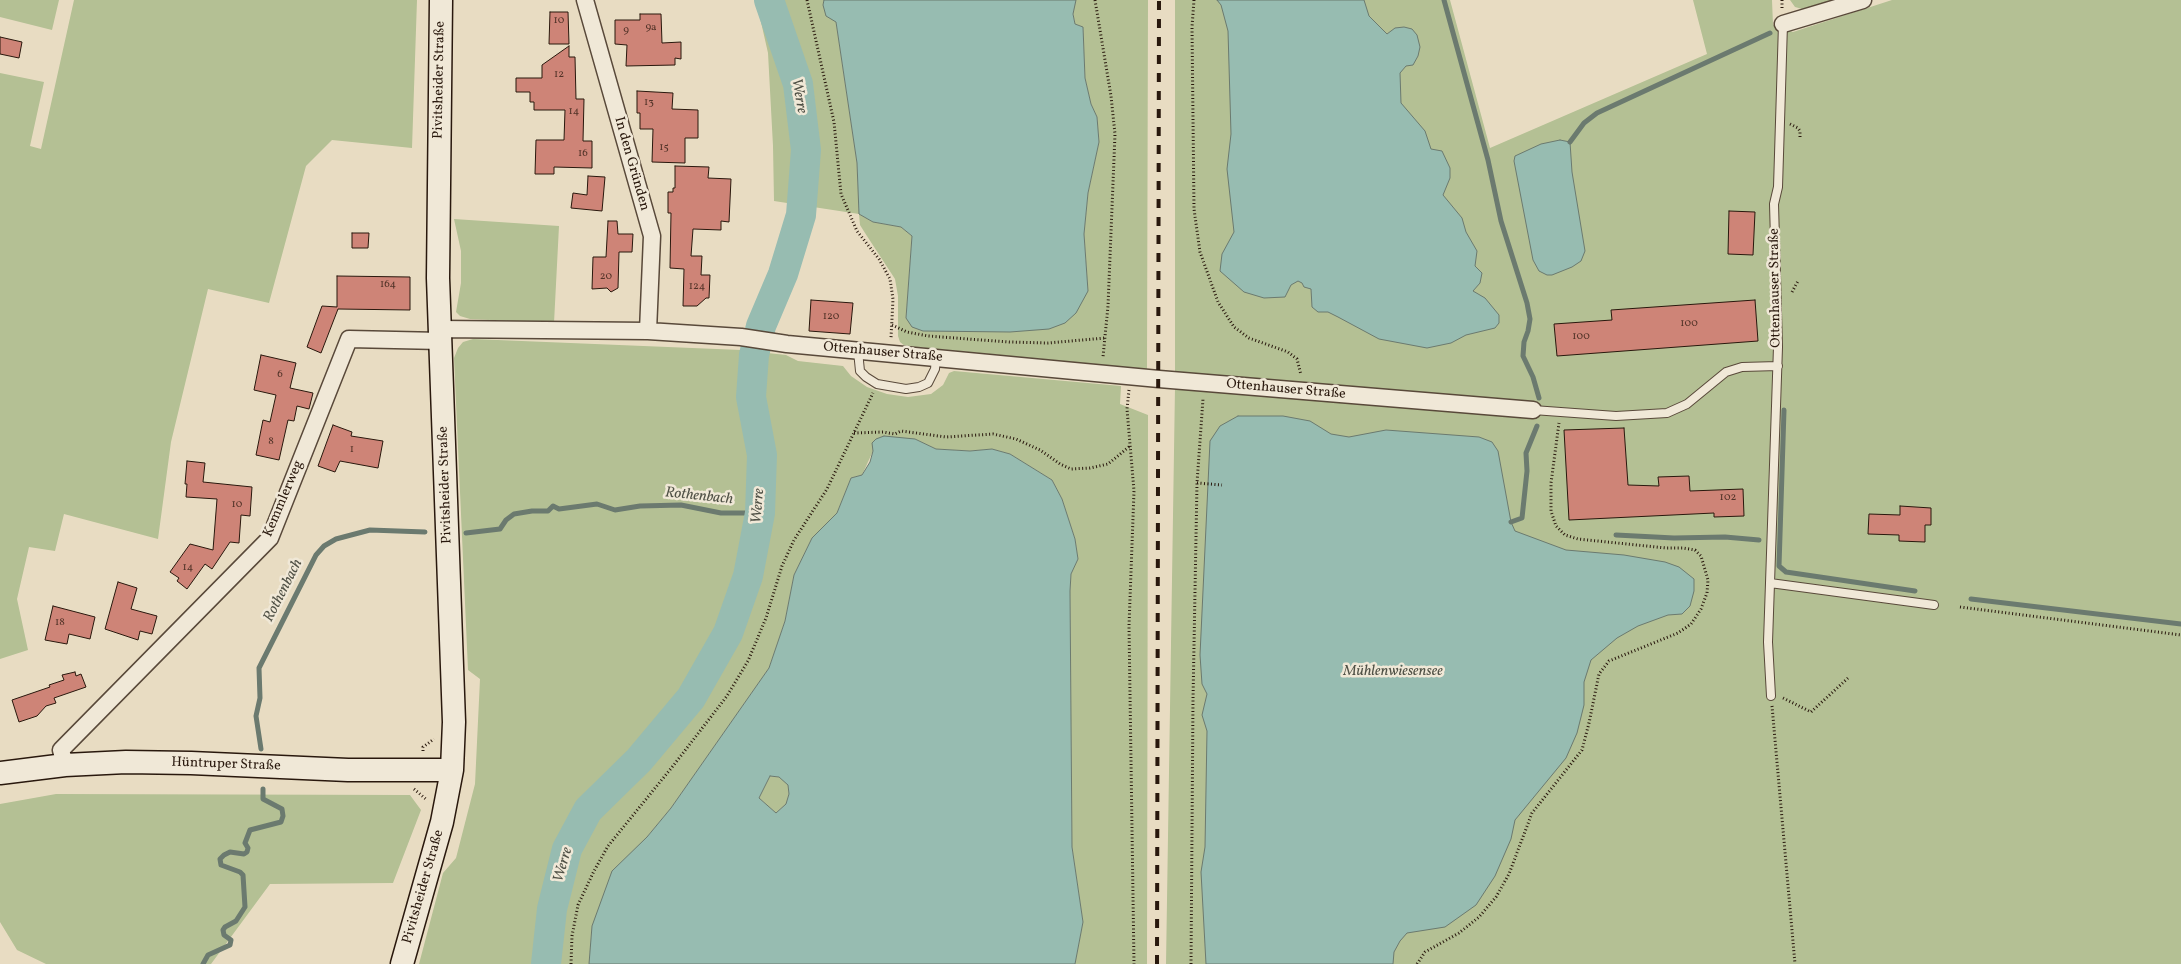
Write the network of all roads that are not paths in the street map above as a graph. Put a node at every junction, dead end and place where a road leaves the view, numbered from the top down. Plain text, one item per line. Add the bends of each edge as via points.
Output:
1 (441, 0) edge
2 (585, 0) edge
3 (1863, 0) edge
4 (1783, 24) joint
5 (648, 330) junction
6 (441, 335) junction
7 (858, 351) junction
8 (936, 358) junction
9 (1778, 366) junction
10 (1533, 410) joint
11 (1770, 583) junction
12 (1934, 604) dead end
13 (1771, 696) road end
14 (65, 765) junction
15 (452, 770) junction
16 (0, 773) edge
17 (402, 964) edge

1 - 6 main road, Pivitsheider Straße via 438,189
2 - 5 street, In den Gründen via 652,236
3 - 4 street
4 - 9 lane, Ottenhauser Straße via 1778,188 1774,204
5 - 6 street, Ottenhauser Straße
5 - 7 street, Ottenhauser Straße
6 - 14 street, Kemmlerweg via 348,339 270,538 61,750
6 - 15 main road, Pivitsheider Straße via 454,722
7 - 8 street, Ottenhauser Straße
7 - 8 lane via 860,371 877,384 906,389 928,383
8 - 10 street, Ottenhauser Straße
9 - 10 lane, Ottenhauser Straße via 1742,367 1726,372 1688,404 1667,413 1616,416
9 - 11 lane
11 - 12 lane
11 - 13 lane via 1768,642
14 - 15 main road, Hüntruper Straße via 126,762 348,770
14 - 16 main road, Hüntruper Straße
15 - 17 main road, Pivitsheider Straße via 442,822

